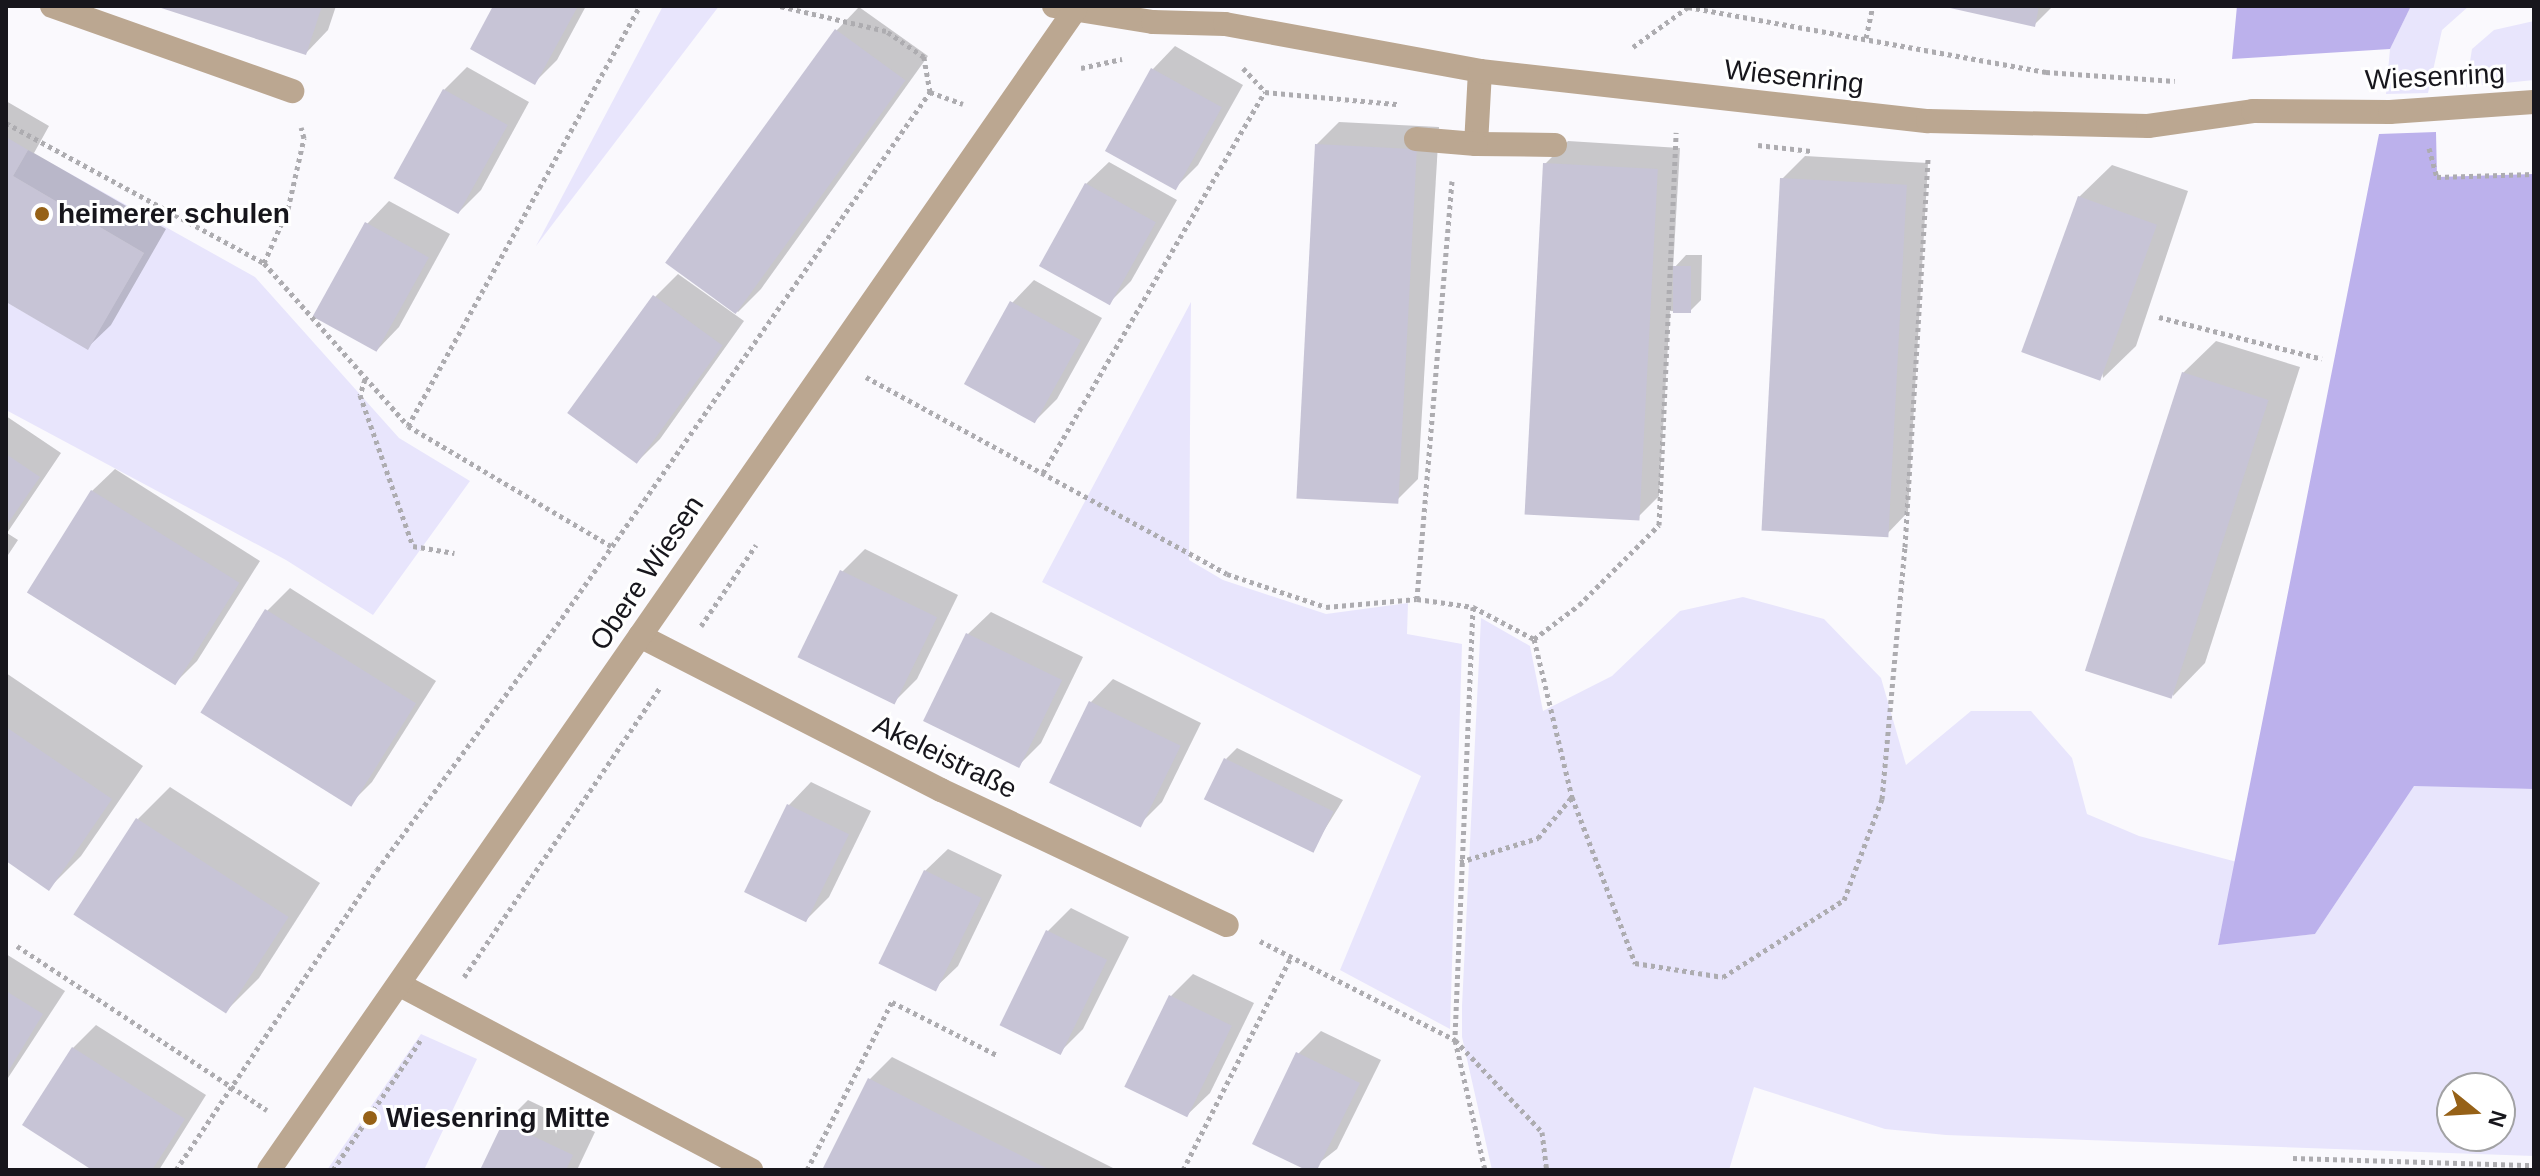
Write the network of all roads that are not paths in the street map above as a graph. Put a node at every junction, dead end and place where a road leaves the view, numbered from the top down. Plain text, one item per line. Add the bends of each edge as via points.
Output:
1 (52, 6) edge
2 (1064, 8) edge
3 (1480, 71) junction
4 (292, 91) road end
5 (2534, 102) edge
6 (1416, 139) dead end
7 (1476, 144) junction
8 (1555, 145) dead end
9 (640, 636) junction
10 (1227, 925) road end
11 (400, 985) junction
12 (269, 1170) edge
13 (751, 1170) edge

1 - 4 street
2 - 3 street, Wiesenring via 1153,22 1225,24
2 - 9 street, Obere Wiesen via 832,359
3 - 5 street, Wiesenring via 1928,121 2148,126 2253,111
3 - 7 street
6 - 7 street
7 - 8 street
9 - 10 street, Akeleistraße via 941,790
9 - 11 street, Obere Wiesen
11 - 12 street, Obere Wiesen
11 - 13 street

